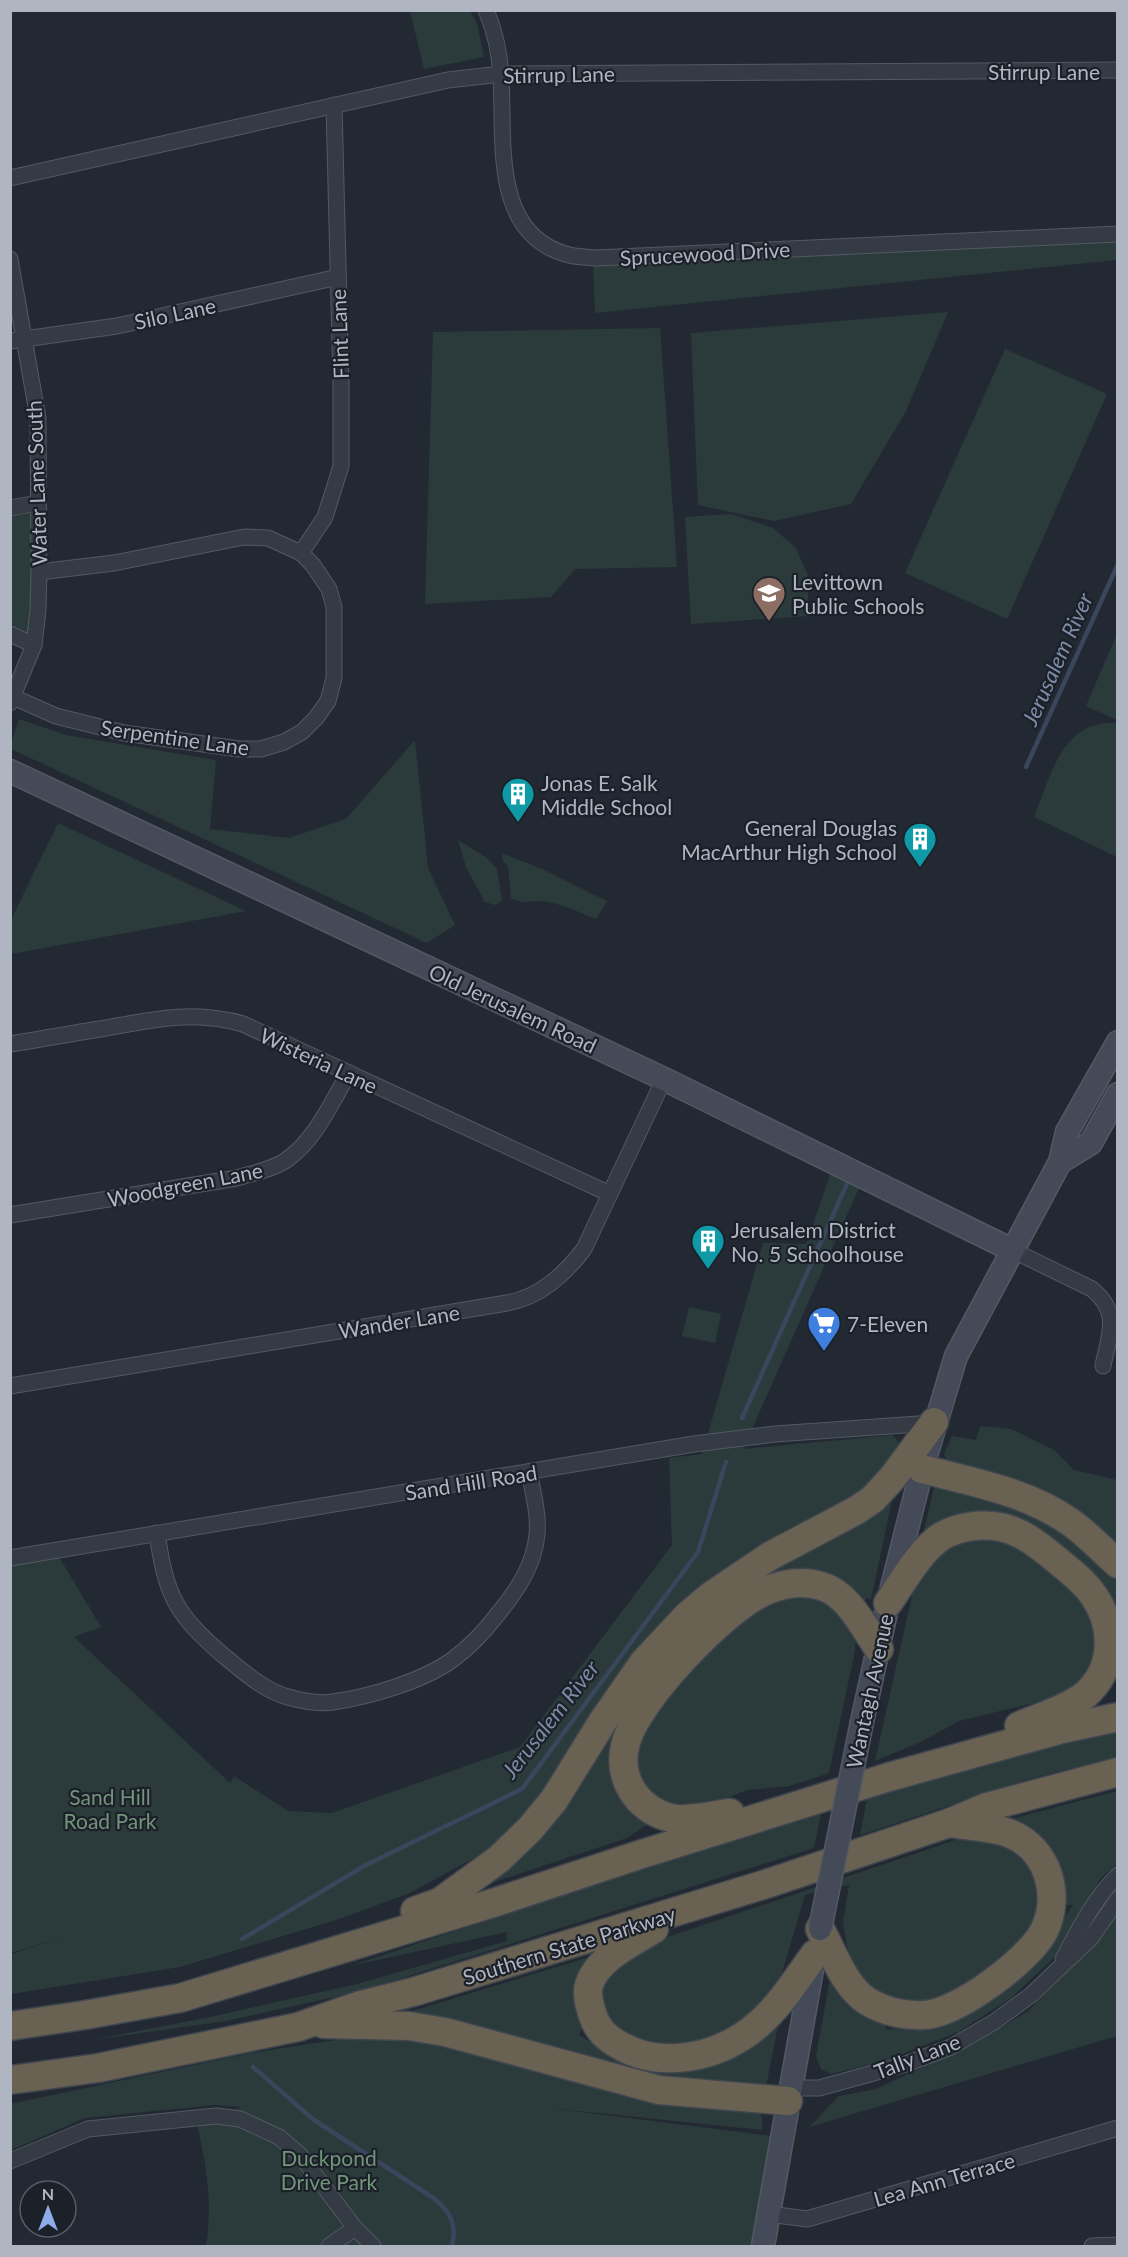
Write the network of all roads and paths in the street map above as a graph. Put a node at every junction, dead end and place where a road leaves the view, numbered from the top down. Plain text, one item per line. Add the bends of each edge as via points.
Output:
1 (486, 10) edge
2 (1118, 70) edge
3 (501, 74) junction
4 (334, 105) junction
5 (10, 177) edge
6 (1118, 234) edge
7 (10, 260) edge
8 (338, 277) junction
9 (17, 340) edge
10 (38, 502) junction
11 (10, 508) edge
12 (301, 553) junction
13 (39, 572) junction
14 (10, 634) edge
15 (34, 645) junction
16 (12, 700) edge
17 (10, 771) edge
18 (1118, 1042) edge
19 (10, 1044) edge
20 (349, 1073) junction
21 (664, 1079) junction
22 (1118, 1094) edge
23 (1060, 1162) junction
24 (610, 1194) junction
25 (10, 1215) edge
26 (1012, 1250) junction
27 (1103, 1366) dead end
28 (10, 1386) edge
29 (934, 1422) junction
30 (922, 1469) junction
31 (529, 1472) junction
32 (157, 1533) junction
33 (10, 1558) edge
34 (1118, 1564) edge
35 (888, 1603) junction
36 (879, 1649) junction
37 (1118, 1717) edge
38 (1118, 1772) edge
39 (889, 1777) junction
40 (812, 1802) junction
41 (949, 1823) junction
42 (1118, 1875) edge
43 (766, 1884) junction
44 (1118, 1899) edge
45 (817, 1942) junction
46 (1058, 1970) junction
47 (180, 1998) junction
48 (307, 2024) junction
49 (10, 2026) edge
50 (10, 2080) edge
51 (789, 2094) junction
52 (1118, 2128) edge
53 (10, 2161) edge
54 (769, 2214) junction
55 (356, 2228) junction
56 (1118, 2245) edge
57 (329, 2247) edge
58 (373, 2247) edge
59 (763, 2247) edge
60 (1092, 2247) edge

1 - 3 street, Sprucewood Drive
2 - 3 street, Stirrup Lane
3 - 4 street, Stirrup Lane via 448,80
3 - 6 street, Sprucewood Drive via 508,193 518,218 531,233 568,255 608,257
4 - 5 street, Stirrup Lane
4 - 8 street, Flint Lane
7 - 9 street, Water Lane South
8 - 9 street, Silo Lane via 117,326
8 - 12 street, Flint Lane via 341,466 326,517
9 - 10 street, Water Lane South via 38,418
10 - 11 street
10 - 13 street, Water Lane South
12 - 13 street, Serpentine Lane via 268,538 244,537 114,563
12 - 16 street, Serpentine Lane via 329,589 334,608 334,678 328,701 316,718 284,742 261,749 239,749 124,733
13 - 15 street, Water Lane South
14 - 15 street
15 - 16 street, Water Lane South
17 - 21 main road, Old Jerusalem Road
18 - 23 main road, Wantagh Avenue via 1067,1132
19 - 20 street, Wisteria Lane via 164,1018 200,1016 243,1024
20 - 24 street, Wisteria Lane
20 - 25 street, Woodgreen Lane via 308,1140 269,1169 237,1178
21 - 24 street, Wander Lane
21 - 26 main road, Old Jerusalem Road
22 - 23 main road, Wantagh Avenue via 1091,1143
23 - 26 main road, Wantagh Avenue
24 - 28 street, Wander Lane via 584,1249 569,1269 549,1286 513,1302
26 - 27 street via 1092,1289 1110,1308
26 - 29 main road, Wantagh Avenue via 956,1356
29 - 30 main road, Wantagh Avenue
29 - 31 street, Sand Hill Road via 764,1436
29 - 47 highway via 873,1499 760,1562 687,1616 644,1662 554,1800 499,1859 440,1902 247,1966
30 - 34 highway via 995,1487 1043,1506 1073,1524
30 - 35 main road, Wantagh Avenue
31 - 32 street, Sand Hill Road
31 - 32 street via 537,1534 534,1552 513,1596 480,1637 452,1660 424,1675 332,1702 313,1702 272,1691 204,1638 175,1603 162,1567
32 - 33 street, Sand Hill Road
35 - 36 main road, Wantagh Avenue
35 - 39 highway via 930,1545 942,1536 976,1526 1000,1527 1038,1544 1083,1582 1094,1594 1109,1630 1105,1667 1084,1695 986,1740
36 - 40 highway via 843,1599 823,1586 783,1584 737,1610 687,1656 631,1728 622,1763 625,1779 634,1796 651,1810 673,1819
36 - 45 main road, Wantagh Avenue, bridge
37 - 39 highway
38 - 41 highway, Southern State Parkway via 1015,1799
39 - 40 highway
40 - 47 highway
41 - 43 highway, Southern State Parkway
41 - 45 highway via 1011,1834 1041,1858 1050,1877 1052,1902 1044,1931 1008,1971 947,2009 925,2015 895,2013 866,2000
42 - 46 street, Tally Lane via 1105,1887
43 - 45 highway via 655,1929 612,1954 589,1985 588,2001 607,2038 633,2053 656,2058 683,2058 715,2051 742,2037 770,2015
43 - 48 highway, Southern State Parkway
44 - 46 street, Tally Lane via 1091,1938
45 - 51 main road, Wantagh Avenue
46 - 51 street, Tally Lane via 994,2022 951,2047 906,2064
47 - 49 highway
48 - 50 highway, Southern State Parkway via 98,2068
48 - 51 highway via 410,2026 446,2032 659,2090
51 - 54 main road, Wantagh Avenue
52 - 54 street, Lea Ann Terrace via 807,2219
53 - 55 street via 88,2129 216,2116 240,2119 279,2137 300,2155
54 - 59 main road, Wantagh Avenue
55 - 57 street
55 - 58 street
56 - 60 street

